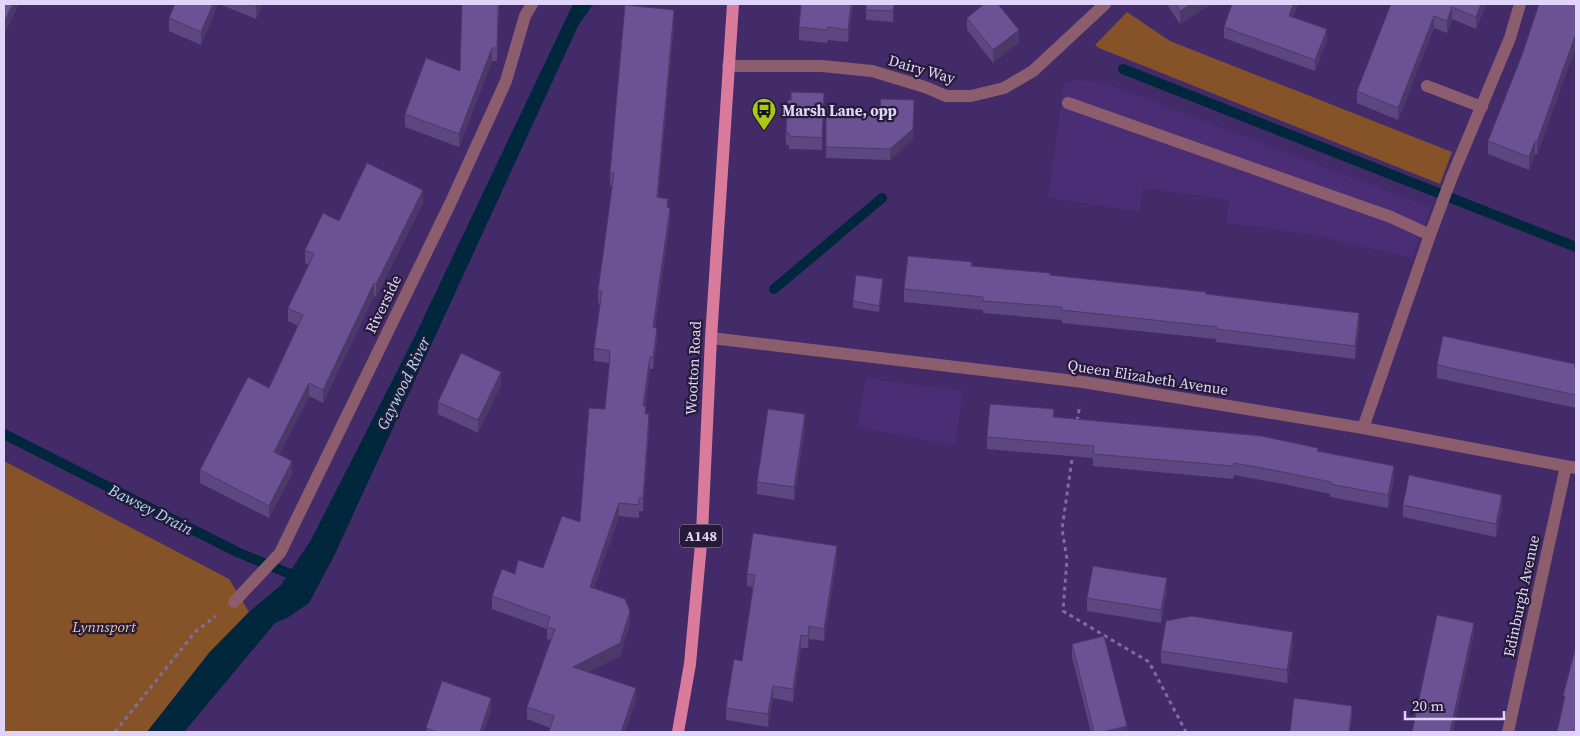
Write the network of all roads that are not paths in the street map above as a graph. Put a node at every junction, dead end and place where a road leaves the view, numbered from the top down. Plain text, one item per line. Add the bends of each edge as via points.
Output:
1 (532, 4) edge
2 (733, 4) edge
3 (1105, 4) edge
4 (1520, 4) edge
5 (728, 66) junction
6 (1427, 86) dead end
7 (1068, 103) dead end
8 (1482, 106) junction
9 (1430, 235) junction
10 (711, 338) junction
11 (1363, 428) junction
12 (1571, 467) edge
13 (238, 598) road end
14 (678, 732) edge
15 (1508, 732) edge

1 - 13 street, Riverside via 525,16 506,81 450,204 280,553
2 - 5 main road, Wootton Road / A148
3 - 5 street, Dairy Way via 1033,71 1004,88 971,96 946,96 872,71 822,66
4 - 8 street
5 - 10 main road, Wootton Road / A148
6 - 8 street
7 - 9 street via 1392,217
8 - 9 street
9 - 11 street
10 - 11 street, Queen Elizabeth Avenue via 1083,382
10 - 14 main road, Wootton Road / A148 via 702,533 690,664
11 - 12 street, Queen Elizabeth Avenue
12 - 15 street, Edinburgh Avenue

